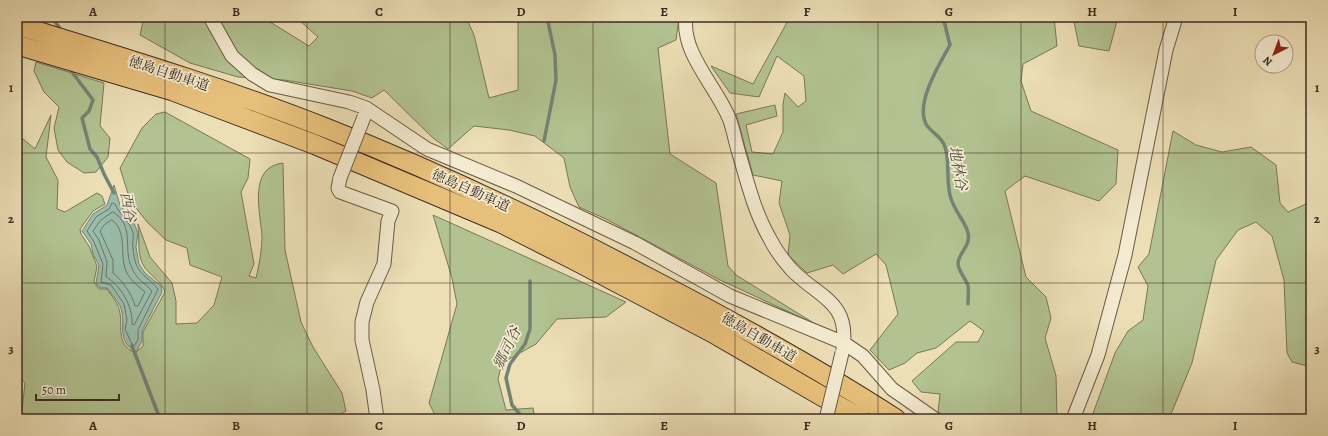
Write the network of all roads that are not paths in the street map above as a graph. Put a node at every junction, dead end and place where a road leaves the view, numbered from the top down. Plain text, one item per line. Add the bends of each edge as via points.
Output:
1 (24, 17) edge
2 (210, 17) edge
3 (686, 17) edge
4 (1176, 17) edge
5 (17, 25) edge
6 (17, 45) edge
7 (176, 83) junction
8 (365, 113) junction
9 (843, 348) junction
10 (377, 419) edge
11 (826, 419) edge
12 (861, 419) edge
13 (896, 419) edge
14 (935, 419) edge
15 (1073, 419) edge

1 - 5 street
2 - 8 street via 232,56 252,74 270,85 349,102
3 - 9 street via 685,28 690,50 716,91 729,119 754,204 770,239 791,269 838,310 845,327
4 - 15 street via 1166,50 1125,254 1098,355
5 - 7 highway, 徳島自動車道
6 - 7 highway, 徳島自動車道
7 - 12 highway, 徳島自動車道 via 501,223 713,333
7 - 13 highway, 徳島自動車道 via 324,127 506,205 728,319
8 - 9 street via 427,149 516,186 621,236 730,296
8 - 10 street, bridge via 338,188 340,192 392,211 388,221 384,264 362,322 362,340
9 - 11 street, bridge
9 - 14 street via 863,356 892,389

